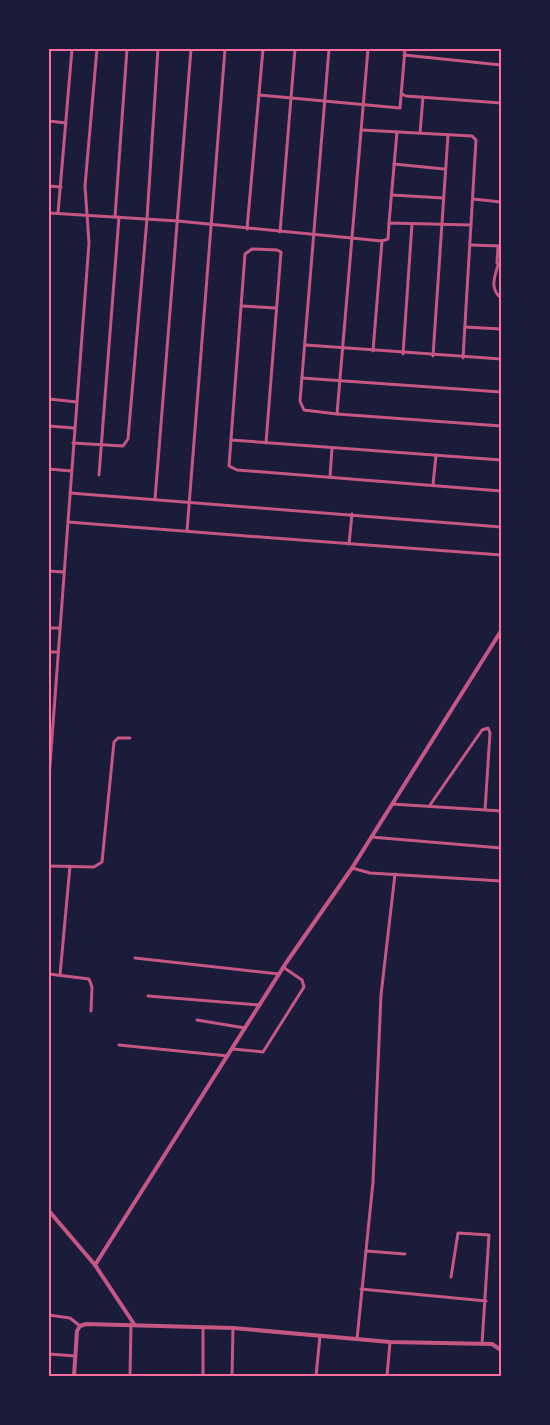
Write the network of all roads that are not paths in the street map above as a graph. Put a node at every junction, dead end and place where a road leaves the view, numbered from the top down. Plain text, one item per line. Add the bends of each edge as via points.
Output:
1 (72, 49) edge
2 (97, 49) edge
3 (127, 49) edge
4 (158, 49) edge
5 (191, 49) edge
6 (225, 49) edge
7 (263, 49) edge
8 (295, 49) edge
9 (329, 49) edge
10 (368, 49) edge
11 (405, 49) edge
12 (404, 55) junction
13 (501, 65) edge
14 (402, 94) junction
15 (259, 95) junction
16 (423, 97) junction
17 (291, 98) junction
18 (325, 100) junction
19 (501, 103) edge
20 (364, 104) junction
21 (49, 121) edge
22 (66, 123) junction
23 (362, 130) junction
24 (397, 132) junction
25 (420, 133) junction
26 (448, 135) junction
27 (394, 164) junction
28 (444, 169) junction
29 (49, 186) edge
30 (61, 187) junction
31 (392, 195) junction
32 (442, 198) junction
33 (473, 199) junction
34 (501, 202) edge
35 (49, 212) edge
36 (58, 213) junction
37 (88, 216) junction
38 (115, 217) junction
39 (119, 217) junction
40 (147, 219) junction
41 (178, 221) junction
42 (389, 223) junction
43 (412, 224) junction
44 (441, 224) junction
45 (211, 225) junction
46 (472, 225) junction
47 (247, 229) junction
48 (280, 232) junction
49 (314, 235) junction
50 (353, 238) junction
51 (382, 241) junction
52 (470, 245) junction
53 (500, 246) edge
54 (500, 266) edge
55 (501, 298) edge
56 (242, 306) junction
57 (276, 308) junction
58 (465, 327) junction
59 (501, 329) edge
60 (306, 346) junction
61 (342, 349) junction
62 (373, 351) junction
63 (403, 354) junction
64 (433, 356) junction
65 (463, 358) junction
66 (501, 359) edge
67 (302, 378) junction
68 (339, 381) junction
69 (501, 392) edge
70 (49, 399) edge
71 (77, 402) junction
72 (337, 414) junction
73 (49, 426) edge
74 (501, 426) edge
75 (74, 428) junction
76 (231, 440) junction
77 (73, 443) junction
78 (266, 443) junction
79 (102, 444) junction
80 (332, 448) junction
81 (436, 455) junction
82 (501, 460) edge
83 (49, 469) edge
84 (71, 471) junction
85 (99, 475) dead end
86 (330, 477) junction
87 (434, 485) junction
88 (501, 491) edge
89 (70, 493) junction
90 (155, 499) junction
91 (190, 501) junction
92 (352, 514) junction
93 (68, 522) junction
94 (501, 527) edge
95 (187, 531) junction
96 (349, 544) junction
97 (501, 555) edge
98 (49, 570) edge
99 (64, 572) junction
100 (49, 628) edge
101 (60, 628) junction
102 (501, 631) edge
103 (49, 652) edge
104 (58, 652) junction
105 (130, 738) dead end
106 (49, 778) edge
107 (391, 804) junction
108 (430, 805) junction
109 (485, 810) junction
110 (501, 811) edge
111 (371, 837) junction
112 (501, 848) edge
113 (49, 866) edge
114 (70, 866) junction
115 (352, 868) junction
116 (395, 874) junction
117 (501, 881) edge
118 (135, 958) dead end
119 (283, 967) junction
120 (49, 974) edge
121 (279, 974) junction
122 (60, 975) junction
123 (148, 996) dead end
124 (260, 1005) junction
125 (91, 1011) dead end
126 (197, 1020) dead end
127 (246, 1028) junction
128 (119, 1045) dead end
129 (233, 1048) junction
130 (228, 1056) junction
131 (49, 1211) edge
132 (366, 1251) junction
133 (405, 1254) dead end
134 (95, 1265) junction
135 (451, 1278) dead end
136 (361, 1289) junction
137 (486, 1301) junction
138 (49, 1315) edge
139 (132, 1324) junction
140 (80, 1326) junction
141 (203, 1327) junction
142 (232, 1328) junction
143 (320, 1336) junction
144 (357, 1339) junction
145 (390, 1342) junction
146 (482, 1344) junction
147 (501, 1350) edge
148 (49, 1354) edge
149 (75, 1356) junction
150 (74, 1376) edge
151 (130, 1376) edge
152 (203, 1376) edge
153 (232, 1376) edge
154 (316, 1376) edge
155 (387, 1376) edge

1 - 22 street
2 - 37 street via 86,186
3 - 38 street
4 - 40 street
5 - 41 street
6 - 45 street
7 - 15 street
8 - 17 street
9 - 18 street
10 - 20 street
11 - 12 street
12 - 13 street
12 - 14 street
14 - 16 street
14 - 20 street via 400,108
15 - 17 street
15 - 47 street
16 - 19 street
16 - 25 street
17 - 18 street
17 - 48 street
18 - 20 street
18 - 49 street
20 - 23 street
21 - 22 street
22 - 30 street
23 - 24 street
23 - 50 street
24 - 25 street
24 - 27 street
25 - 26 street
26 - 28 street
26 - 33 street via 472,136 476,140
27 - 28 street
27 - 31 street
28 - 32 street
29 - 30 street
30 - 36 street
31 - 32 street
31 - 42 street
32 - 44 street
33 - 34 street
33 - 46 street
35 - 36 street
36 - 37 street
37 - 38 street
37 - 71 street via 89,243
38 - 39 street
39 - 40 street
39 - 79 street
40 - 41 street
40 - 79 street via 128,439 123,446
41 - 45 street
41 - 90 street
42 - 43 street
42 - 51 street via 388,239
43 - 44 street
43 - 63 street
44 - 46 street
44 - 64 street
45 - 47 street
45 - 91 street
46 - 52 street
47 - 48 street
48 - 49 street
49 - 50 street
49 - 60 street
50 - 51 street
50 - 61 street
51 - 62 street
52 - 53 street
52 - 58 street
53 - 54 street
54 - 55 street via 494,286
56 - 57 street
56 - 57 street via 246,251 277,250 281,254
56 - 76 street
57 - 78 street
58 - 59 street
58 - 65 street
60 - 61 street
60 - 67 street
61 - 62 street
61 - 68 street
62 - 63 street
63 - 64 street
64 - 65 street
65 - 66 street
67 - 68 street
67 - 72 street via 300,401 304,410
68 - 69 street
68 - 72 street
70 - 71 street
71 - 75 street
72 - 74 street
73 - 75 street
75 - 77 street
76 - 78 street
76 - 86 street via 228,463 233,469
77 - 79 street
77 - 84 street
78 - 80 street
79 - 85 street
80 - 81 street
80 - 86 street
81 - 82 street
81 - 87 street
83 - 84 street
84 - 89 street
86 - 87 street
87 - 88 street
89 - 90 street
89 - 93 street
90 - 91 street
91 - 92 street
91 - 95 street
92 - 94 street
92 - 96 street
93 - 95 street
93 - 99 street
95 - 96 street
96 - 97 street
98 - 99 street
99 - 101 street
100 - 101 street
101 - 104 street
102 - 107 street
103 - 104 street
104 - 106 street
105 - 114 street via 118,738 114,742 102,862 94,867
107 - 108 street
107 - 111 street
108 - 109 street
108 - 109 street via 482,730 488,728
109 - 110 street
111 - 112 street
111 - 115 street
113 - 114 street
114 - 122 street
115 - 116 street
115 - 119 street
116 - 117 street
116 - 132 street via 381,995 373,1182
118 - 121 street
119 - 121 street
119 - 129 street via 302,980 304,987 264,1052
120 - 122 street
121 - 124 street
122 - 125 street via 89,979
123 - 124 street
124 - 127 street
126 - 127 street
127 - 129 street
128 - 130 street
129 - 130 street
130 - 134 street
131 - 134 street
132 - 133 street
132 - 136 street
134 - 139 street
135 - 137 street via 458,1233 489,1235
136 - 137 street
136 - 144 street
137 - 146 street
138 - 140 street via 70,1318
139 - 140 street
139 - 141 street
139 - 151 street
140 - 149 street
141 - 142 street
141 - 152 street
142 - 143 street
142 - 153 street
143 - 144 street
143 - 154 street
144 - 145 street
145 - 146 street
145 - 155 street
146 - 147 street via 492,1344
148 - 149 street
149 - 150 street

